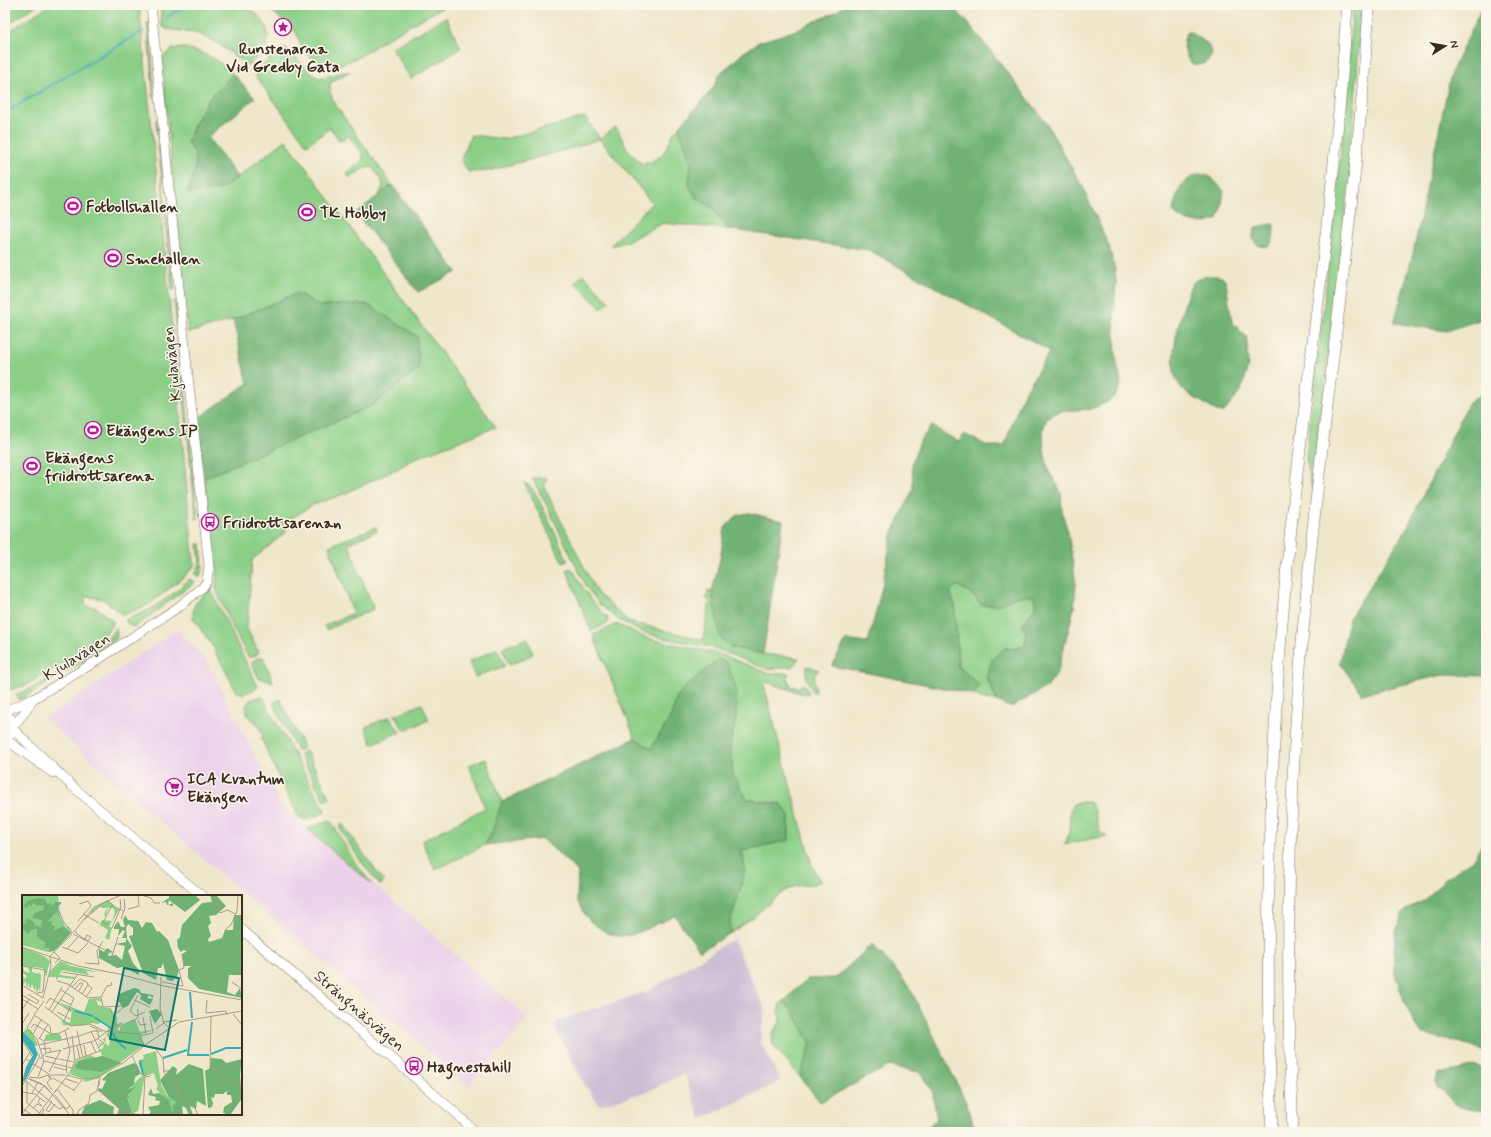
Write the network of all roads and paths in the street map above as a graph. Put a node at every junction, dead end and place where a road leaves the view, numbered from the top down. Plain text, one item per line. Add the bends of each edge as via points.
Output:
1 (151, 5) edge
2 (1348, 5) edge
3 (1369, 5) edge
4 (33, 699) junction
5 (5, 712) edge
6 (14, 727) junction
7 (5, 739) edge
8 (72, 786) junction
9 (201, 895) edge
10 (242, 930) edge
11 (475, 1132) edge
12 (1272, 1132) edge
13 (1293, 1132) edge

1 - 4 street, Kjulavägen via 208,575 202,588 177,608
2 - 12 highway via 1332,195 1286,578 1271,776 1267,959
3 - 13 highway via 1353,197 1310,553 1298,697 1289,910
4 - 5 street, Kjulavägen
4 - 6 street, Kjulavägen
5 - 6 street via 11,718
6 - 7 street, Kjulavägen via 12,734
6 - 8 street
7 - 8 street
8 - 9 street
10 - 11 street, Strängnäsvägen

